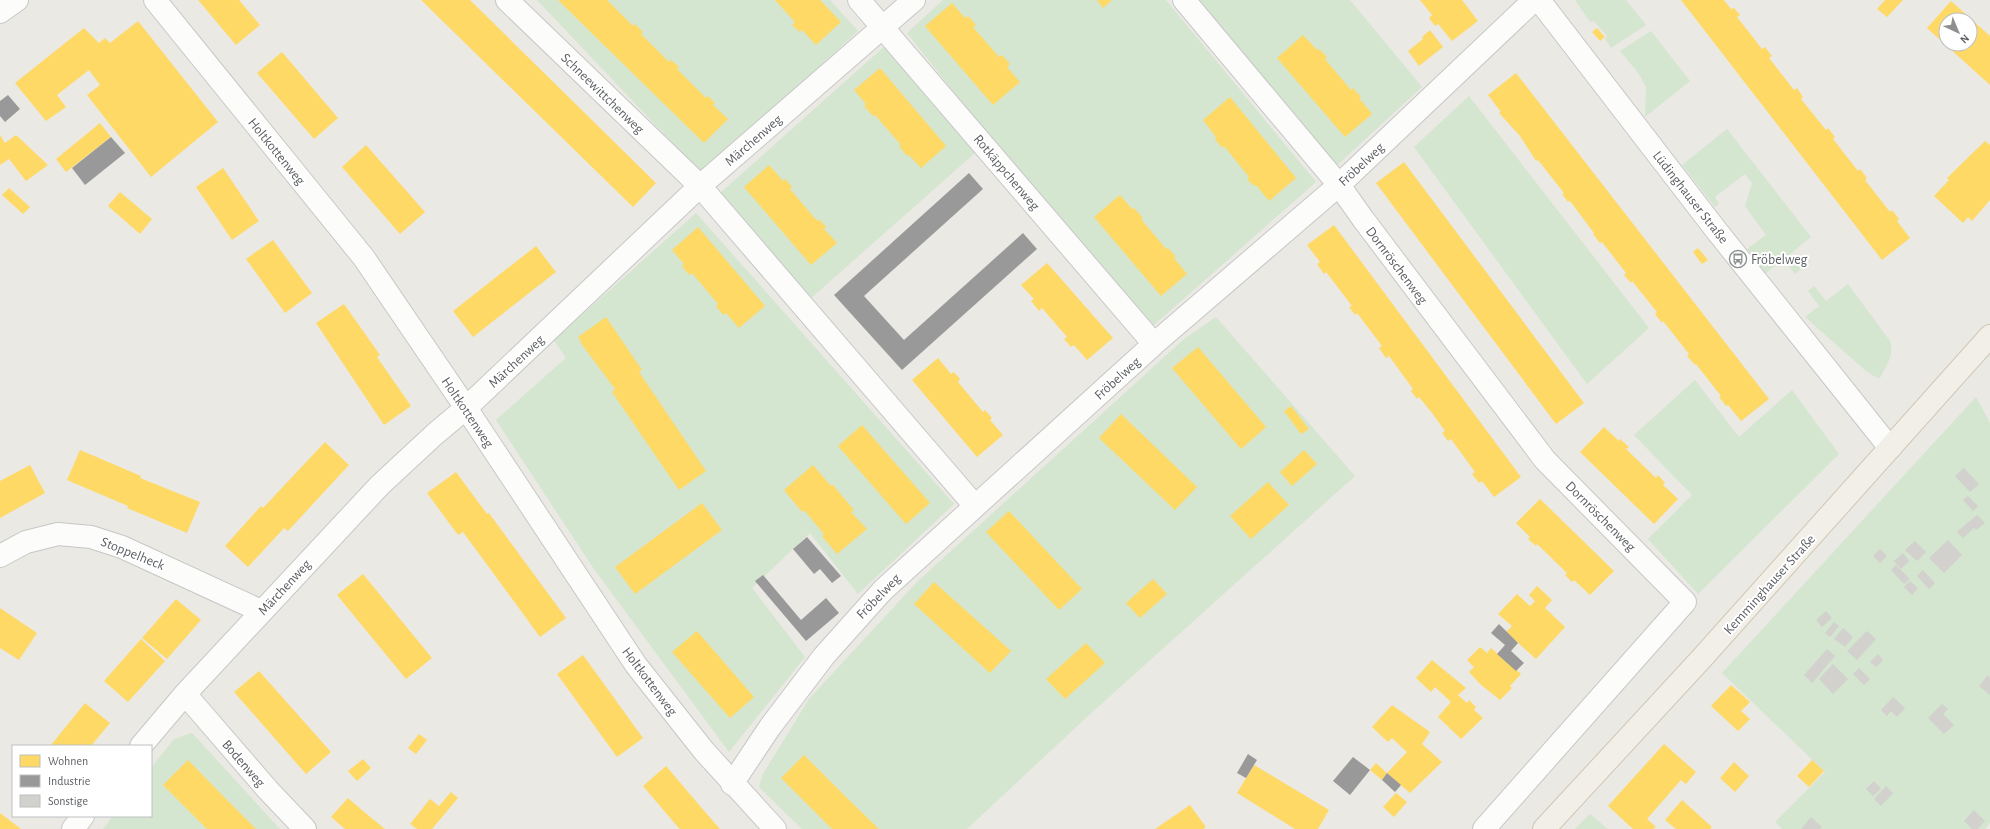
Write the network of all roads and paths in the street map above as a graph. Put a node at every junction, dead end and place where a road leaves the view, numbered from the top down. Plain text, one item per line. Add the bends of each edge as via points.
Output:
1 (17, 0) edge
2 (155, 0) edge
3 (507, 0) edge
4 (859, 0) edge
5 (914, 0) edge
6 (1184, 0) edge
7 (1534, 0) edge
8 (1539, 0) edge
9 (0, 12) edge
10 (884, 27) junction
11 (1339, 184) junction
12 (700, 186) junction
13 (1990, 336) edge
14 (1154, 344) junction
15 (466, 408) junction
16 (1890, 448) junction
17 (975, 506) junction
18 (0, 556) edge
19 (261, 611) junction
20 (185, 694) junction
21 (142, 745) edge
22 (732, 784) junction
23 (82, 817) edge
24 (73, 829) edge
25 (305, 829) edge
26 (775, 829) edge
27 (1484, 829) edge
28 (1544, 829) edge

1 - 9 street
2 - 15 street, Holtkottenweg via 364,258
3 - 12 street, Schneewittchenweg
4 - 10 street, Rotkäppchenweg
5 - 10 street, Märchenweg
6 - 11 street
7 - 11 street, Fröbelweg
8 - 16 street, Lüdinghauser Straße via 1725,241
10 - 12 street, Märchenweg
10 - 14 street, Rotkäppchenweg
11 - 14 street, Fröbelweg
11 - 27 street, Dornröschenweg via 1362,219 1545,460 1685,602
12 - 15 street, Märchenweg
12 - 17 street, Schneewittchenweg
13 - 16 main road, Kemminghauser Straße
14 - 17 street, Fröbelweg
15 - 19 street, Märchenweg via 380,485
15 - 22 street, Holtkottenweg via 636,665
16 - 28 main road, Kemminghauser Straße via 1697,664
17 - 22 street, Fröbelweg via 883,590 824,656 770,727
18 - 19 street, Stoppelheck via 26,542 58,534 91,537 122,547
19 - 20 street, Märchenweg
20 - 21 street, Märchenweg
20 - 25 street, Bodenweg
22 - 26 street, Holtkottenweg
23 - 24 street

